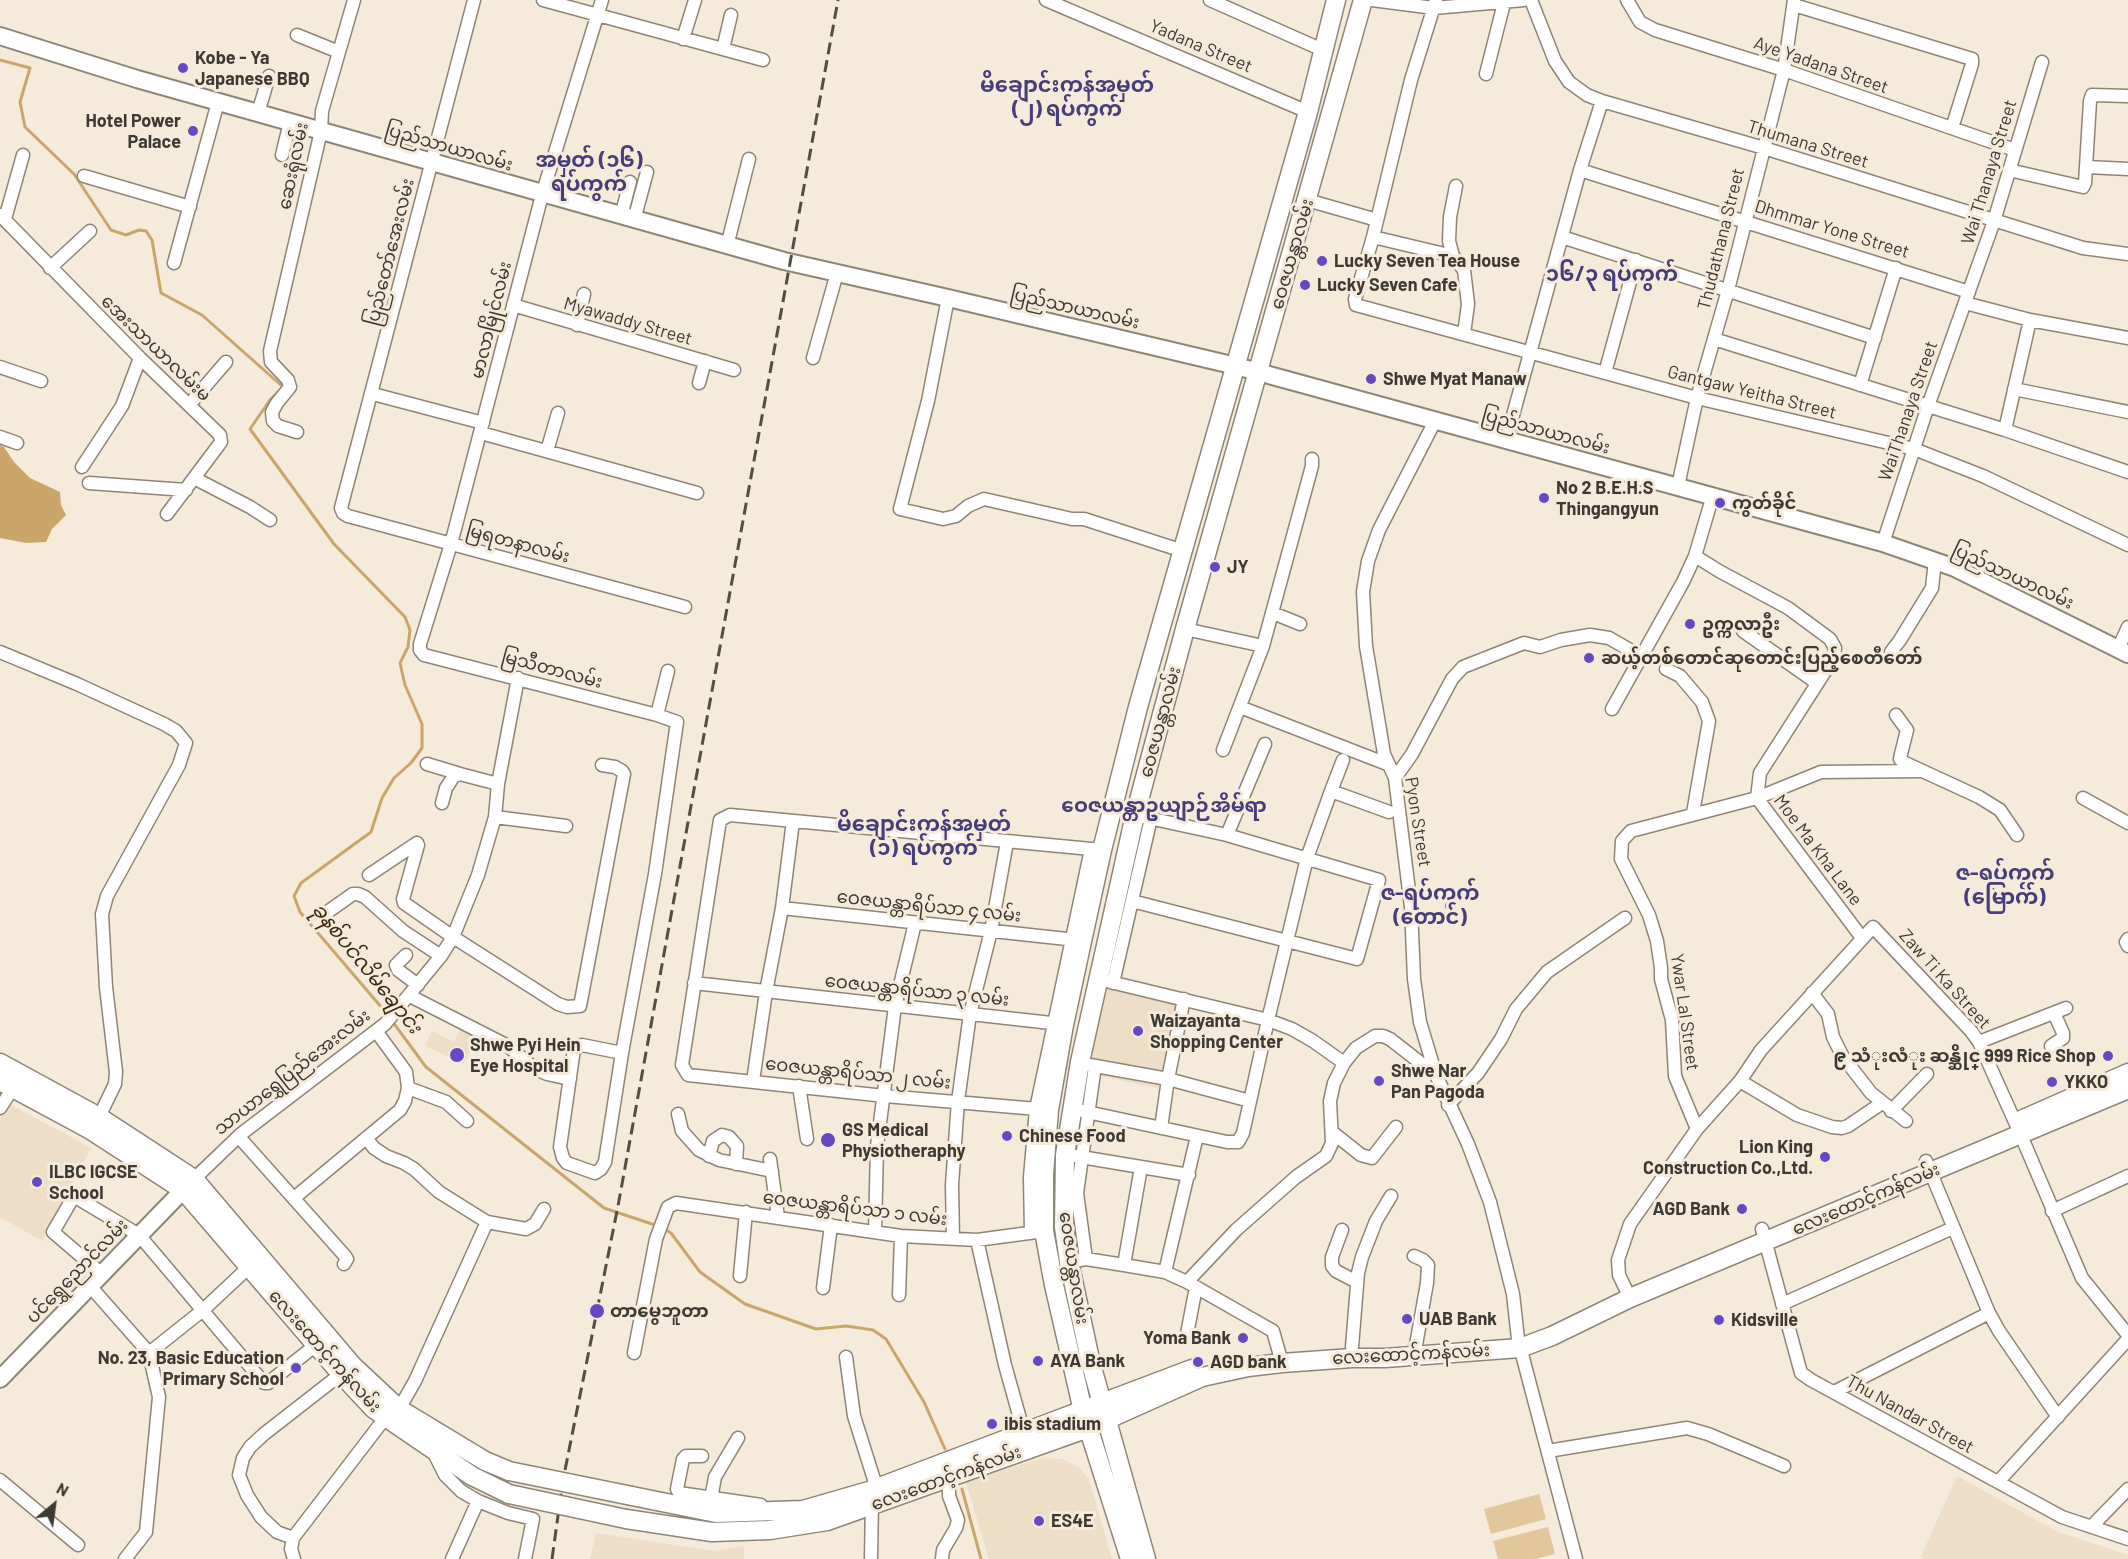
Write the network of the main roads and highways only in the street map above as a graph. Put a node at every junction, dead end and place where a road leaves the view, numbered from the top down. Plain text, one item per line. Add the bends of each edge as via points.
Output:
1 (1336, 0) edge
2 (1363, 0) edge
3 (1138, 707) junction
4 (1162, 714) junction
5 (0, 1063) edge
6 (2128, 1073) edge
7 (14, 1084) edge
8 (2128, 1089) edge
9 (2075, 1103) junction
10 (1045, 1144) junction
11 (1071, 1153) junction
12 (189, 1184) junction
13 (306, 1322) junction
14 (1477, 1346) junction
15 (1384, 1352) junction
16 (1280, 1357) junction
17 (1082, 1366) junction
18 (1142, 1396) junction
19 (1105, 1412) junction
20 (392, 1414) junction
21 (1086, 1420) junction
22 (1034, 1436) junction
23 (1115, 1449) junction
24 (1098, 1459) junction
25 (873, 1495) junction
26 (1130, 1559) edge
27 (1146, 1559) edge

1 - 3 main road, ဝေဇယန္တာလမ်း via 1308,112
2 - 4 main road, ဝေဇယန္တာလမ်း
3 - 4 main road
3 - 10 main road, ဝေဇယန္တာလမ်း via 1096,850 1058,1024 1043,1109
4 - 11 main road, ဝေဇယန္တာလမ်း
5 - 7 main road, လေးထောင့်ကန်လမ်း
6 - 9 main road, လေးထောင့်ကန်လမ်း
7 - 12 main road, လေးထောင့်ကန်လမ်း
7 - 12 main road, လေးထောင့်ကန်လမ်း via 99,1117
8 - 9 main road, လေးထောင့်ကန်လမ်း
9 - 14 main road, လေးထောင့်ကန်လမ်း via 1628,1293 1552,1336 1519,1344
10 - 11 main road
10 - 17 main road, ဝေဇယန္တာလမ်း via 1037,1232
11 - 17 main road, ဝေဇယန္တာလမ်း via 1064,1227 1078,1260
12 - 13 main road, လေးထောင့်ကန်လမ်း
13 - 20 main road, လေးထောင့်ကန်လမ်း via 353,1366
13 - 20 main road, လေးထောင့်ကန်လမ်း via 316,1345 341,1374
14 - 15 main road, လေးထောင့်ကန်လမ်း
14 - 15 main road, လေးထောင့်ကန်လမ်း via 1416,1345
15 - 16 main road, လေးထောင့်ကန်လမ်း via 1333,1359
15 - 16 main road, လေးထောင့်ကန်လမ်း via 1352,1347
16 - 18 main road, လေးထောင့်ကန်လမ်း
17 - 18 main road via 1113,1385
17 - 19 main road, ဝေဇယန္တာလမ်း
17 - 21 main road, ဝေဇယန္တာလမ်း
17 - 22 main road via 1060,1413
18 - 19 main road, လေးထောင့်ကန်လမ်း
18 - 23 main road
19 - 21 main road, လေးထောင့်ကန်လမ်း
19 - 23 main road, ဝေဇယန္တာလမ်း
20 - 25 main road, လေးထောင့်ကန်လမ်း, bridge via 509,1471 716,1513 803,1510
20 - 25 main road, လေးထောင့်ကန်လမ်း, bridge via 432,1450 509,1494 626,1519 712,1532 770,1530 827,1521
21 - 22 main road, လေးထောင့်ကန်လမ်း
21 - 24 main road, ဝေဇယန္တာလမ်း
22 - 24 main road via 1079,1447
22 - 25 main road, လေးထောင့်ကန်လမ်း
22 - 25 main road, လေးထောင့်ကန်လမ်း via 949,1478
23 - 27 main road, ဝေဇယန္တာလမ်း
24 - 26 main road, ဝေဇယန္တာလမ်း

